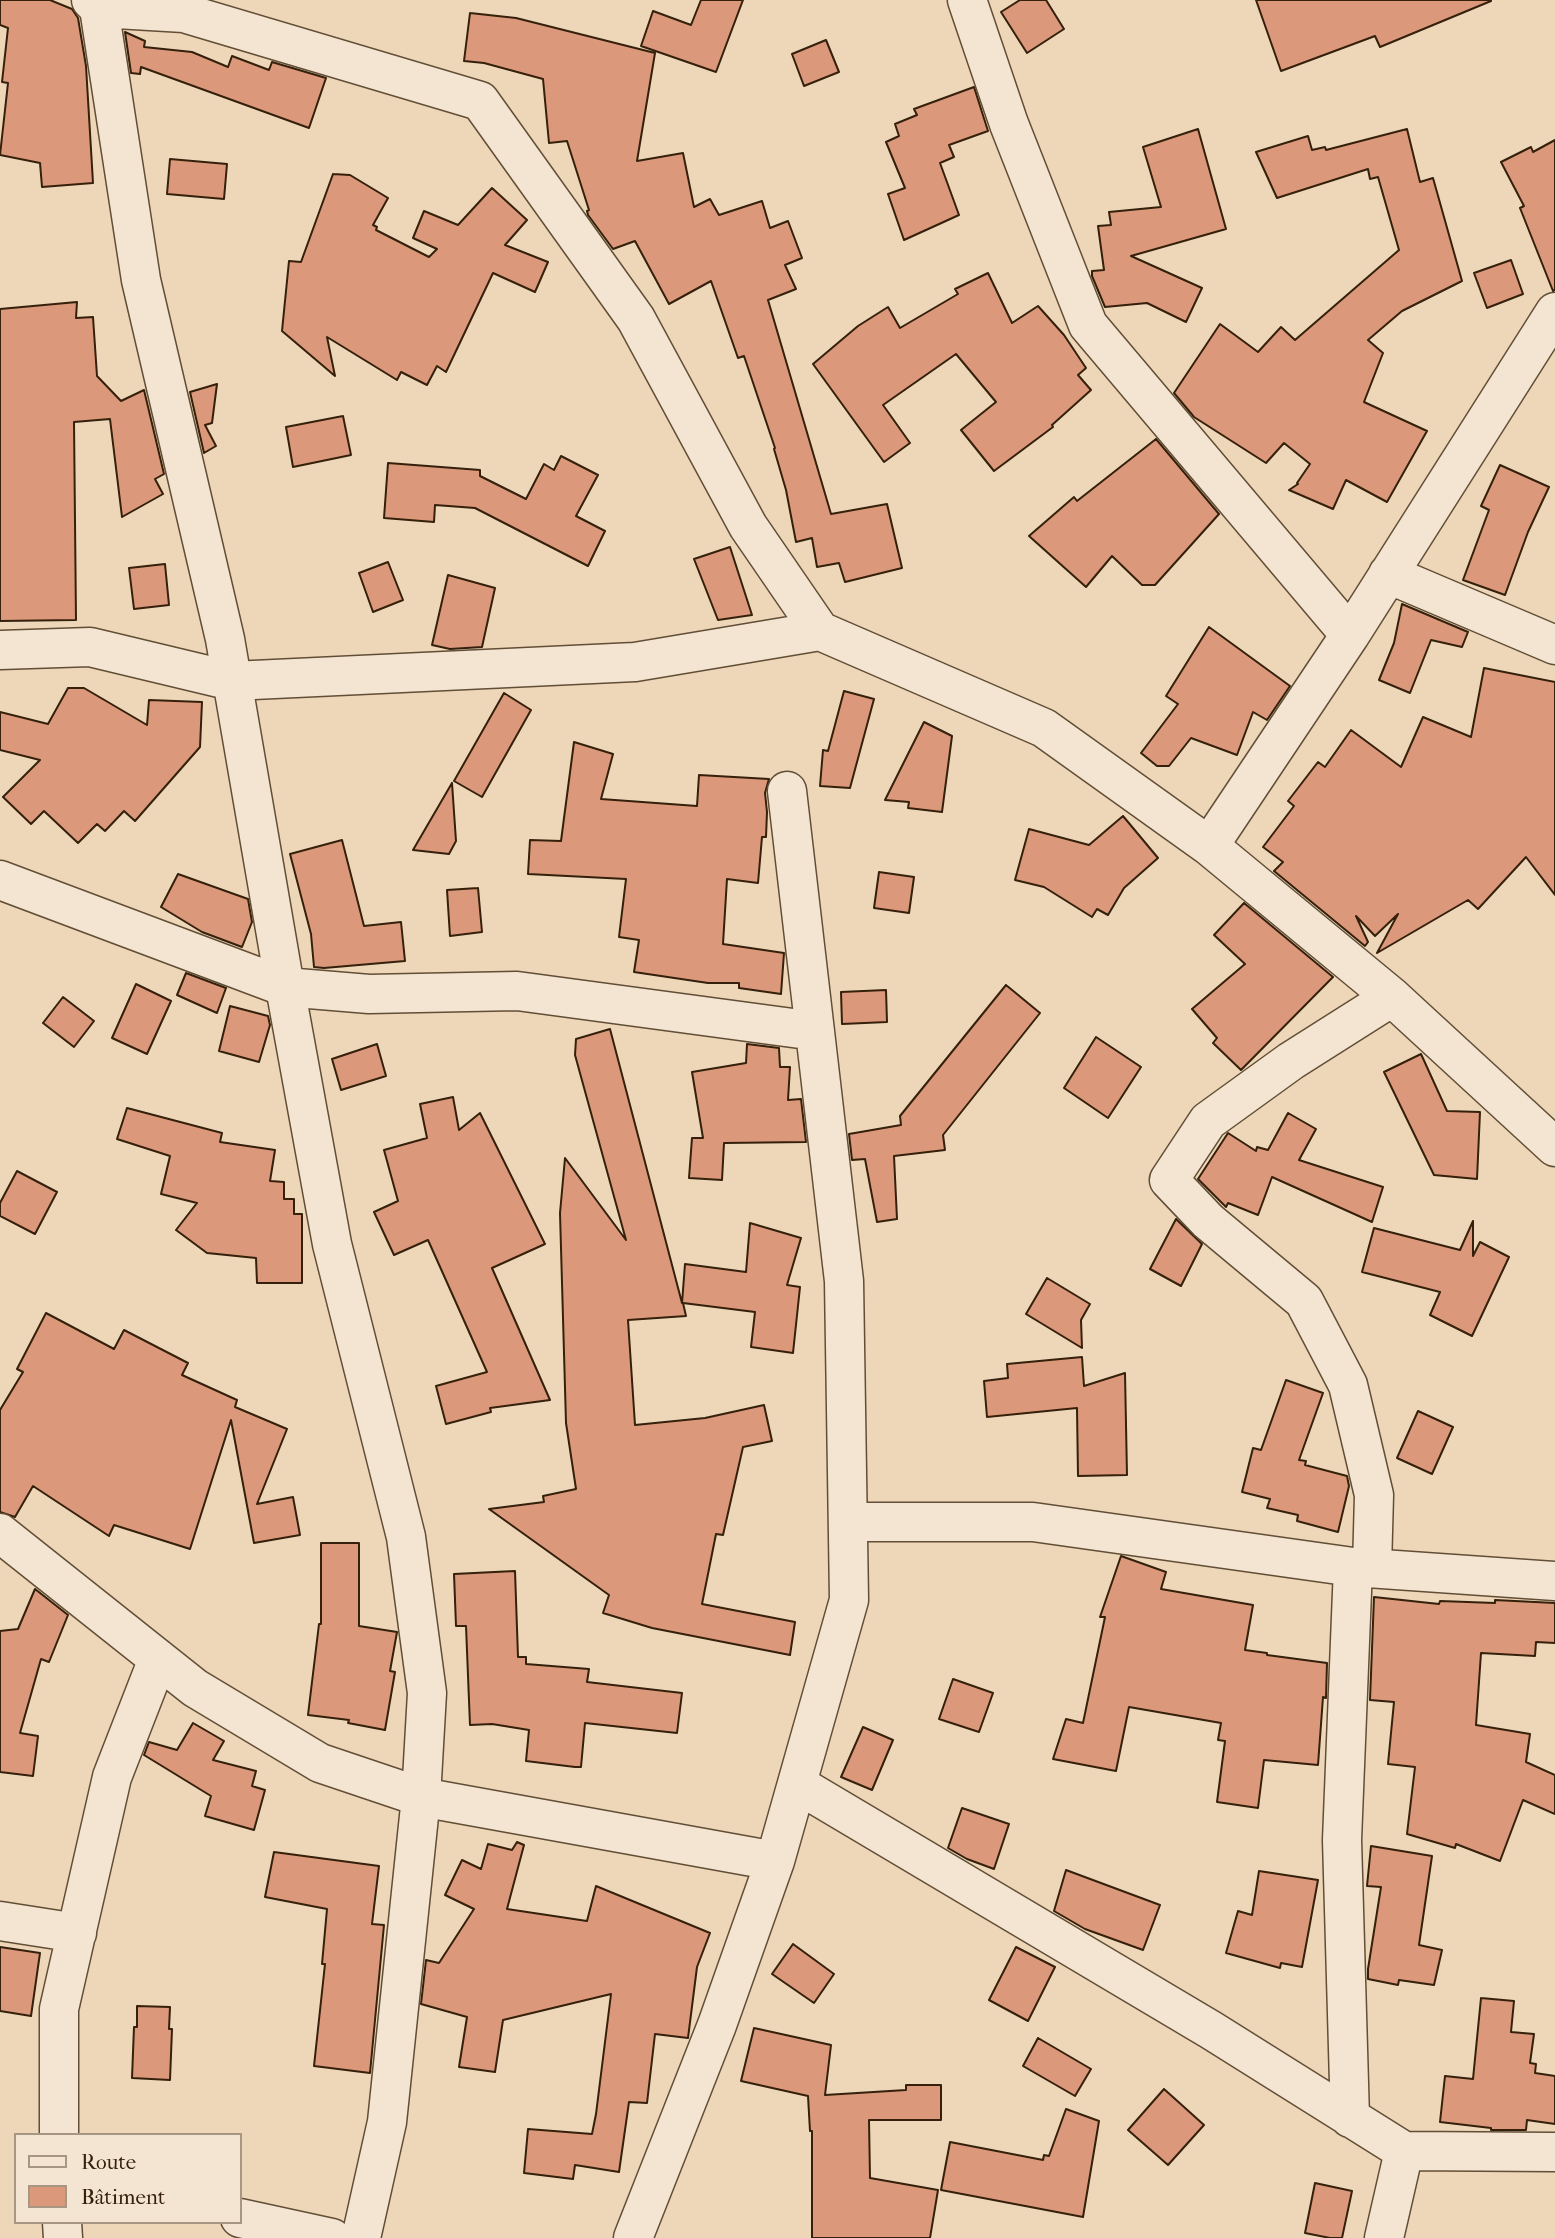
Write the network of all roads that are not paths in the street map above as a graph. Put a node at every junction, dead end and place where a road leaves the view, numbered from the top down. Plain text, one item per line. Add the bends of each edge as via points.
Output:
1 (967, 0) edge
2 (95, 4) edge
3 (1555, 312) edge
4 (1388, 574) junction
5 (820, 631) junction
6 (1349, 635) junction
7 (1555, 645) edge
8 (0, 650) edge
9 (232, 681) junction
10 (787, 791) dead end
11 (1209, 846) junction
12 (0, 880) edge
13 (285, 987) junction
14 (1392, 997) junction
15 (815, 1031) junction
16 (1555, 1147) edge
17 (848, 1522) junction
18 (0, 1533) edge
19 (1362, 1568) junction
20 (1555, 1581) edge
21 (158, 1659) junction
22 (797, 1784) junction
23 (421, 1797) junction
24 (775, 1861) junction
25 (0, 1921) edge
26 (77, 1933) junction
27 (1350, 2118) junction
28 (59, 2133) edge
29 (1404, 2151) junction
30 (1555, 2152) edge
31 (242, 2218) edge
32 (332, 2238) edge
33 (361, 2238) edge
34 (633, 2238) edge
35 (1384, 2238) edge

1 - 6 street via 1009,124 1088,325
2 - 5 street via 184,13 480,102 636,319 748,526
2 - 9 street via 141,280
3 - 4 street
4 - 6 street
4 - 7 street
5 - 9 street via 635,662
5 - 11 street via 1044,728
6 - 11 street
8 - 9 street via 90,647
9 - 13 street
10 - 15 street
11 - 14 street
12 - 13 street
13 - 15 street via 369,994 517,991
13 - 23 street via 332,1244 405,1537 427,1693
14 - 16 street
14 - 19 street via 1291,1061 1209,1121 1169,1181 1208,1222 1304,1301 1348,1385 1374,1495
15 - 17 street via 844,1281
17 - 19 street via 1033,1522
17 - 22 street via 849,1600
18 - 21 street
19 - 20 street
19 - 27 street via 1342,1840
21 - 23 street via 195,1688 320,1763
21 - 26 street via 112,1777
22 - 24 street
22 - 27 street via 1211,2029
23 - 24 street
23 - 33 street via 387,2122
24 - 34 street via 717,2025
25 - 26 street
26 - 28 street via 59,2009
27 - 29 street
29 - 30 street
29 - 35 street
31 - 32 street

